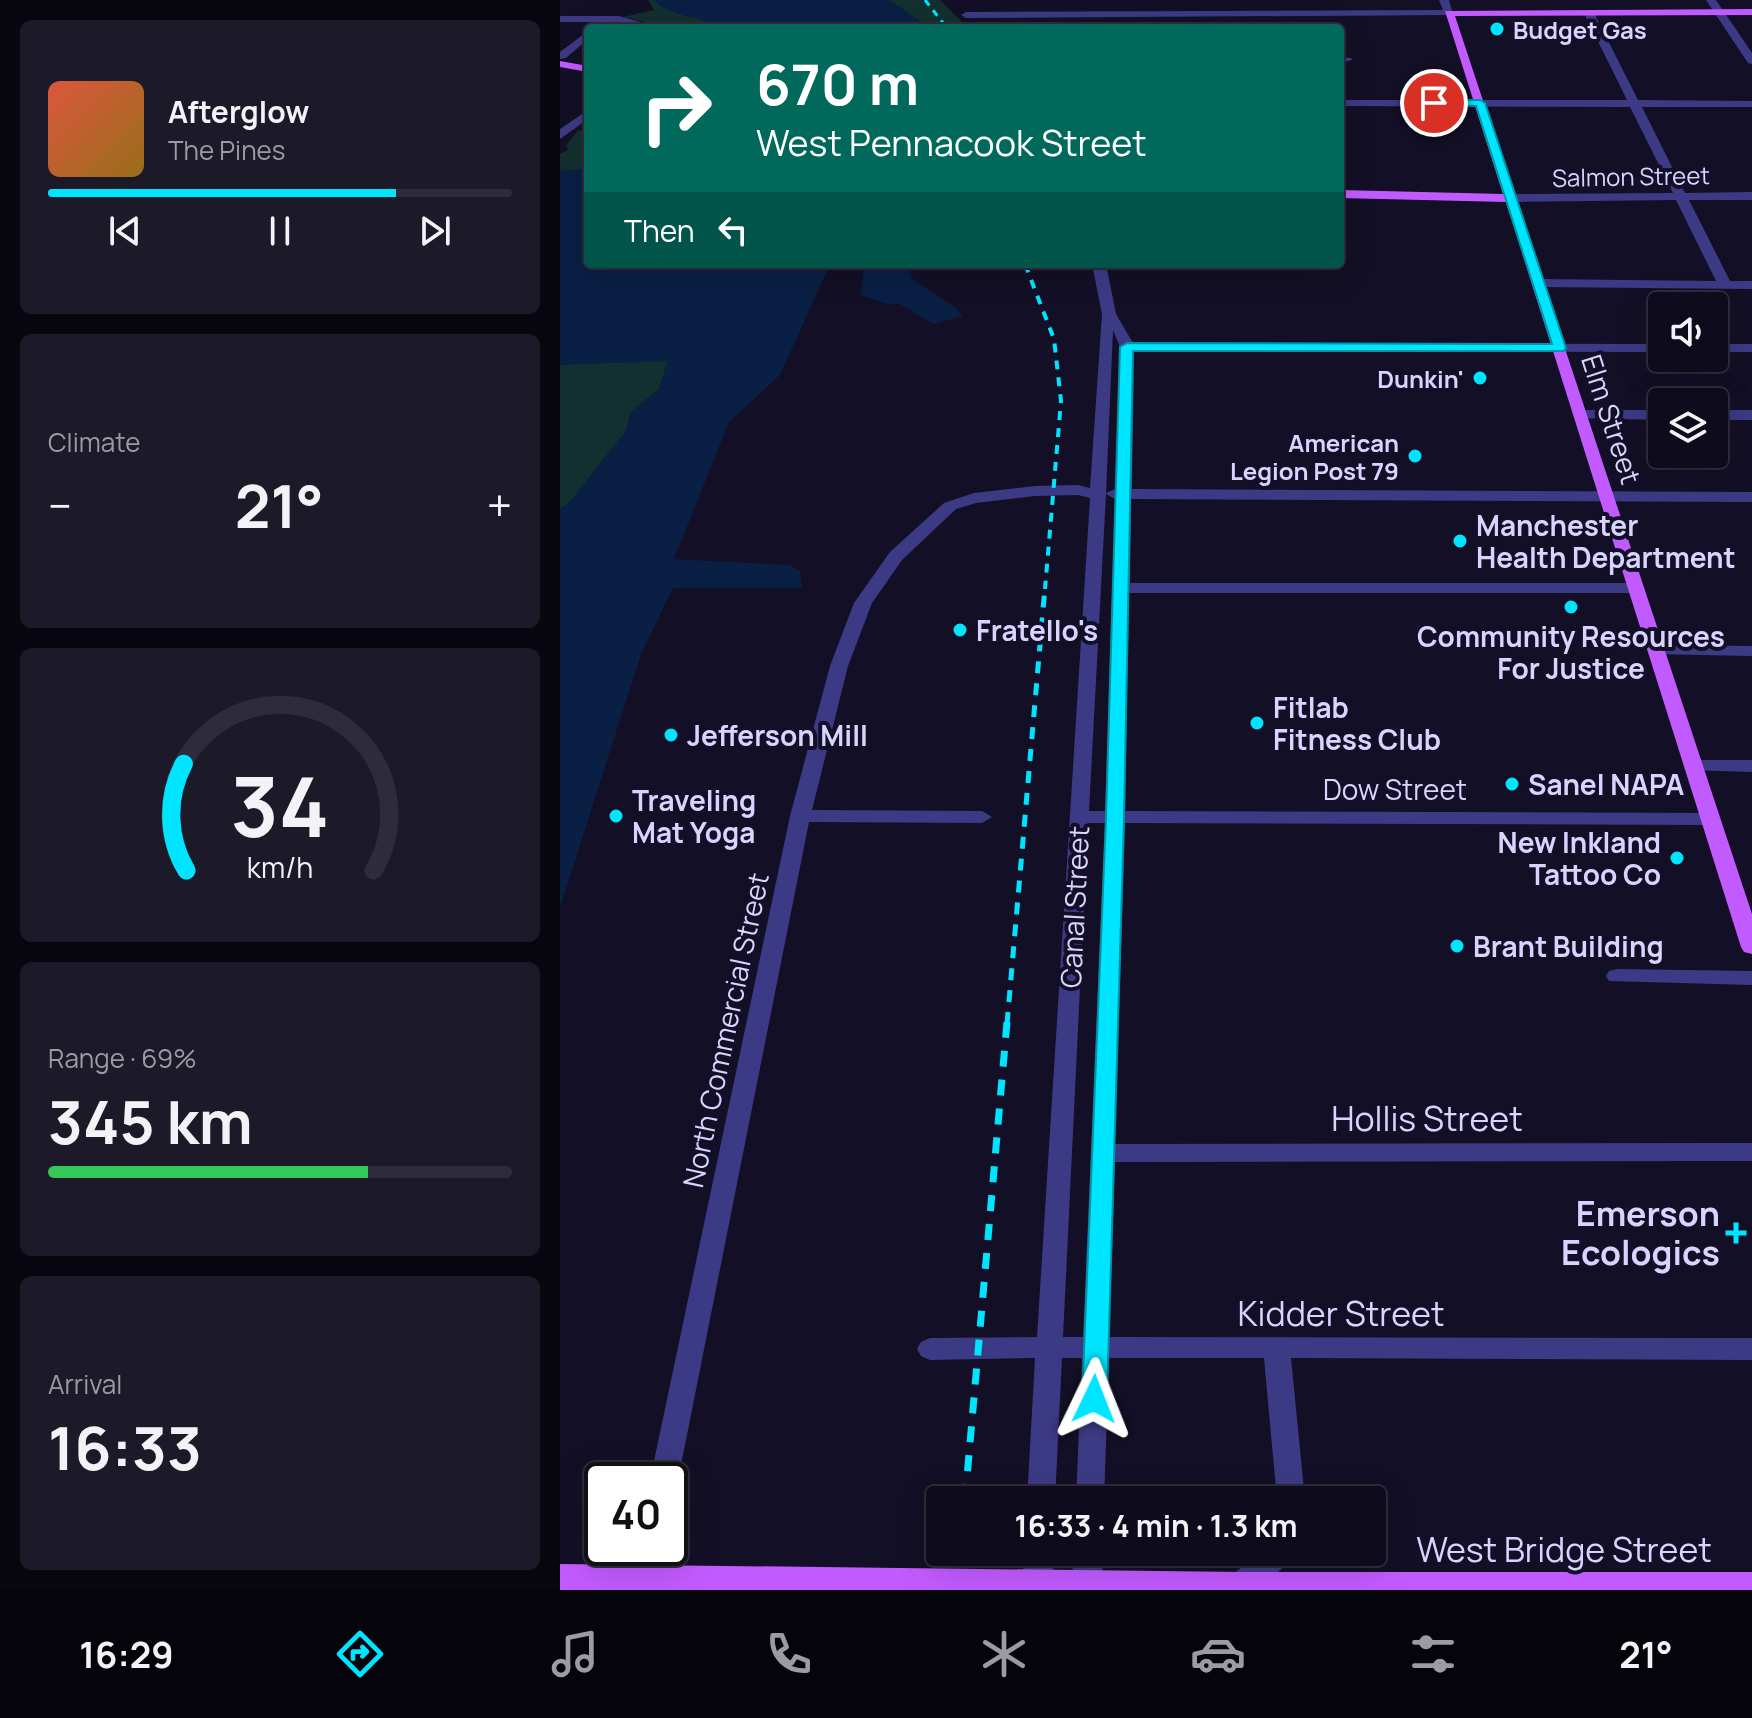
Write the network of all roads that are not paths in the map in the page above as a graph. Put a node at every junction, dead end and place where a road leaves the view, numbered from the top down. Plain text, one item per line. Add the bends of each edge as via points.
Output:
1 (1444, 0) edge
2 (1711, 0) edge
3 (1136, 1) edge
4 (1204, 1) edge
5 (589, 4) dead end
6 (1720, 12) junction
7 (1752, 12) edge
8 (1449, 13) junction
9 (1589, 13) junction
10 (966, 15) dead end
11 (1127, 15) junction
12 (1197, 15) junction
13 (560, 19) edge
14 (596, 23) edge
15 (642, 24) edge
16 (1121, 24) edge
17 (584, 38) edge
18 (561, 60) edge
19 (1752, 61) edge
20 (584, 68) edge
21 (560, 72) edge
22 (584, 75) edge
23 (1344, 103) edge
24 (1480, 103) junction
25 (1635, 103) junction
26 (1752, 104) edge
27 (584, 116) edge
28 (560, 135) edge
29 (1344, 194) edge
30 (1681, 195) junction
31 (1752, 196) edge
32 (1511, 198) junction
33 (1344, 200) edge
34 (1100, 268) edge
35 (1539, 283) junction
36 (1725, 285) junction
37 (1752, 285) edge
38 (1109, 314) junction
39 (1127, 347) junction
40 (1560, 348) junction
41 (1648, 348) edge
42 (1728, 348) edge
43 (1752, 348) edge
44 (1581, 415) junction
45 (1648, 415) edge
46 (1728, 415) edge
47 (1752, 415) edge
48 (1124, 494) junction
49 (1097, 495) junction
50 (1607, 497) junction
51 (1752, 497) edge
52 (1119, 588) junction
53 (1636, 588) junction
54 (1656, 650) junction
55 (1752, 651) edge
56 (1694, 766) junction
57 (1752, 766) edge
58 (800, 816) junction
59 (982, 817) dead end
60 (1079, 817) junction
61 (1115, 818) junction
62 (1710, 819) junction
63 (1744, 903) edge
64 (1752, 947) edge
65 (1617, 976) dead end
66 (1752, 978) edge
67 (1752, 1152) edge
68 (1102, 1153) junction
69 (1047, 1348) junction
70 (1096, 1348) junction
71 (1277, 1348) junction
72 (930, 1349) dead end
73 (1752, 1349) edge
74 (668, 1462) edge
75 (1042, 1486) edge
76 (1091, 1486) edge
77 (1290, 1486) edge
78 (647, 1566) edge
79 (1038, 1566) edge
80 (1088, 1566) edge
81 (1264, 1566) edge
82 (560, 1577) edge
83 (1241, 1585) junction
84 (1752, 1585) edge
85 (642, 1590) edge
86 (1037, 1590) edge
87 (1087, 1590) edge

1 - 8 street, Elm Street
2 - 6 street
3 - 11 street
4 - 12 street
5 - 14 street
6 - 7 main road
6 - 9 main road
6 - 19 street
8 - 9 main road
8 - 12 street
8 - 24 main road, Elm Street
9 - 25 street
10 - 11 street
11 - 12 street
11 - 16 street
13 - 14 street
14 - 15 street
17 - 18 street
18 - 20 main road
21 - 22 main road
23 - 24 street
24 - 25 street
24 - 32 main road, Elm Street
25 - 26 street
25 - 30 street
27 - 28 street
29 - 32 main road
30 - 31 street, Salmon Street
30 - 32 street, Salmon Street
30 - 36 street
32 - 33 main road
32 - 35 main road, Elm Street
34 - 38 street, Canal Street
35 - 36 street
35 - 40 main road, Elm Street
36 - 37 street
38 - 39 street, Canal Street
38 - 49 street, Canal Street
39 - 40 street
39 - 48 street, Canal Street
40 - 41 street
40 - 44 main road, Elm Street
42 - 43 street
44 - 45 street
44 - 50 main road, Elm Street
46 - 47 street
48 - 49 street, North Commercial Street
48 - 50 street, North Commercial Street
48 - 52 street, Canal Street
49 - 58 street, North Commercial Street via 982,497 950,506 921,530 863,603 839,666
49 - 60 street, Canal Street
50 - 51 street, North Commercial Street
50 - 53 main road, Elm Street
52 - 53 street
52 - 61 street, Canal Street
53 - 54 main road, Elm Street
54 - 55 street
54 - 56 main road, Elm Street
56 - 57 street
56 - 62 main road, Elm Street
58 - 59 street
58 - 74 street, North Commercial Street
60 - 61 street, Dow Street
60 - 69 street, Canal Street
61 - 62 street, Dow Street
61 - 68 street, Canal Street
62 - 63 main road, Elm Street
63 - 64 main road, Elm Street
65 - 66 street
67 - 68 street, Hollis Street
68 - 70 street, Canal Street
69 - 70 street, Kidder Street
69 - 72 street, Kidder Street
69 - 75 street, Canal Street
70 - 71 street, Kidder Street
70 - 76 street, Canal Street
71 - 73 street, Kidder Street
71 - 77 street
78 - 85 street
79 - 86 street
80 - 87 street
81 - 83 street
82 - 83 main road, West Bridge Street, bridge
83 - 84 main road, West Bridge Street

